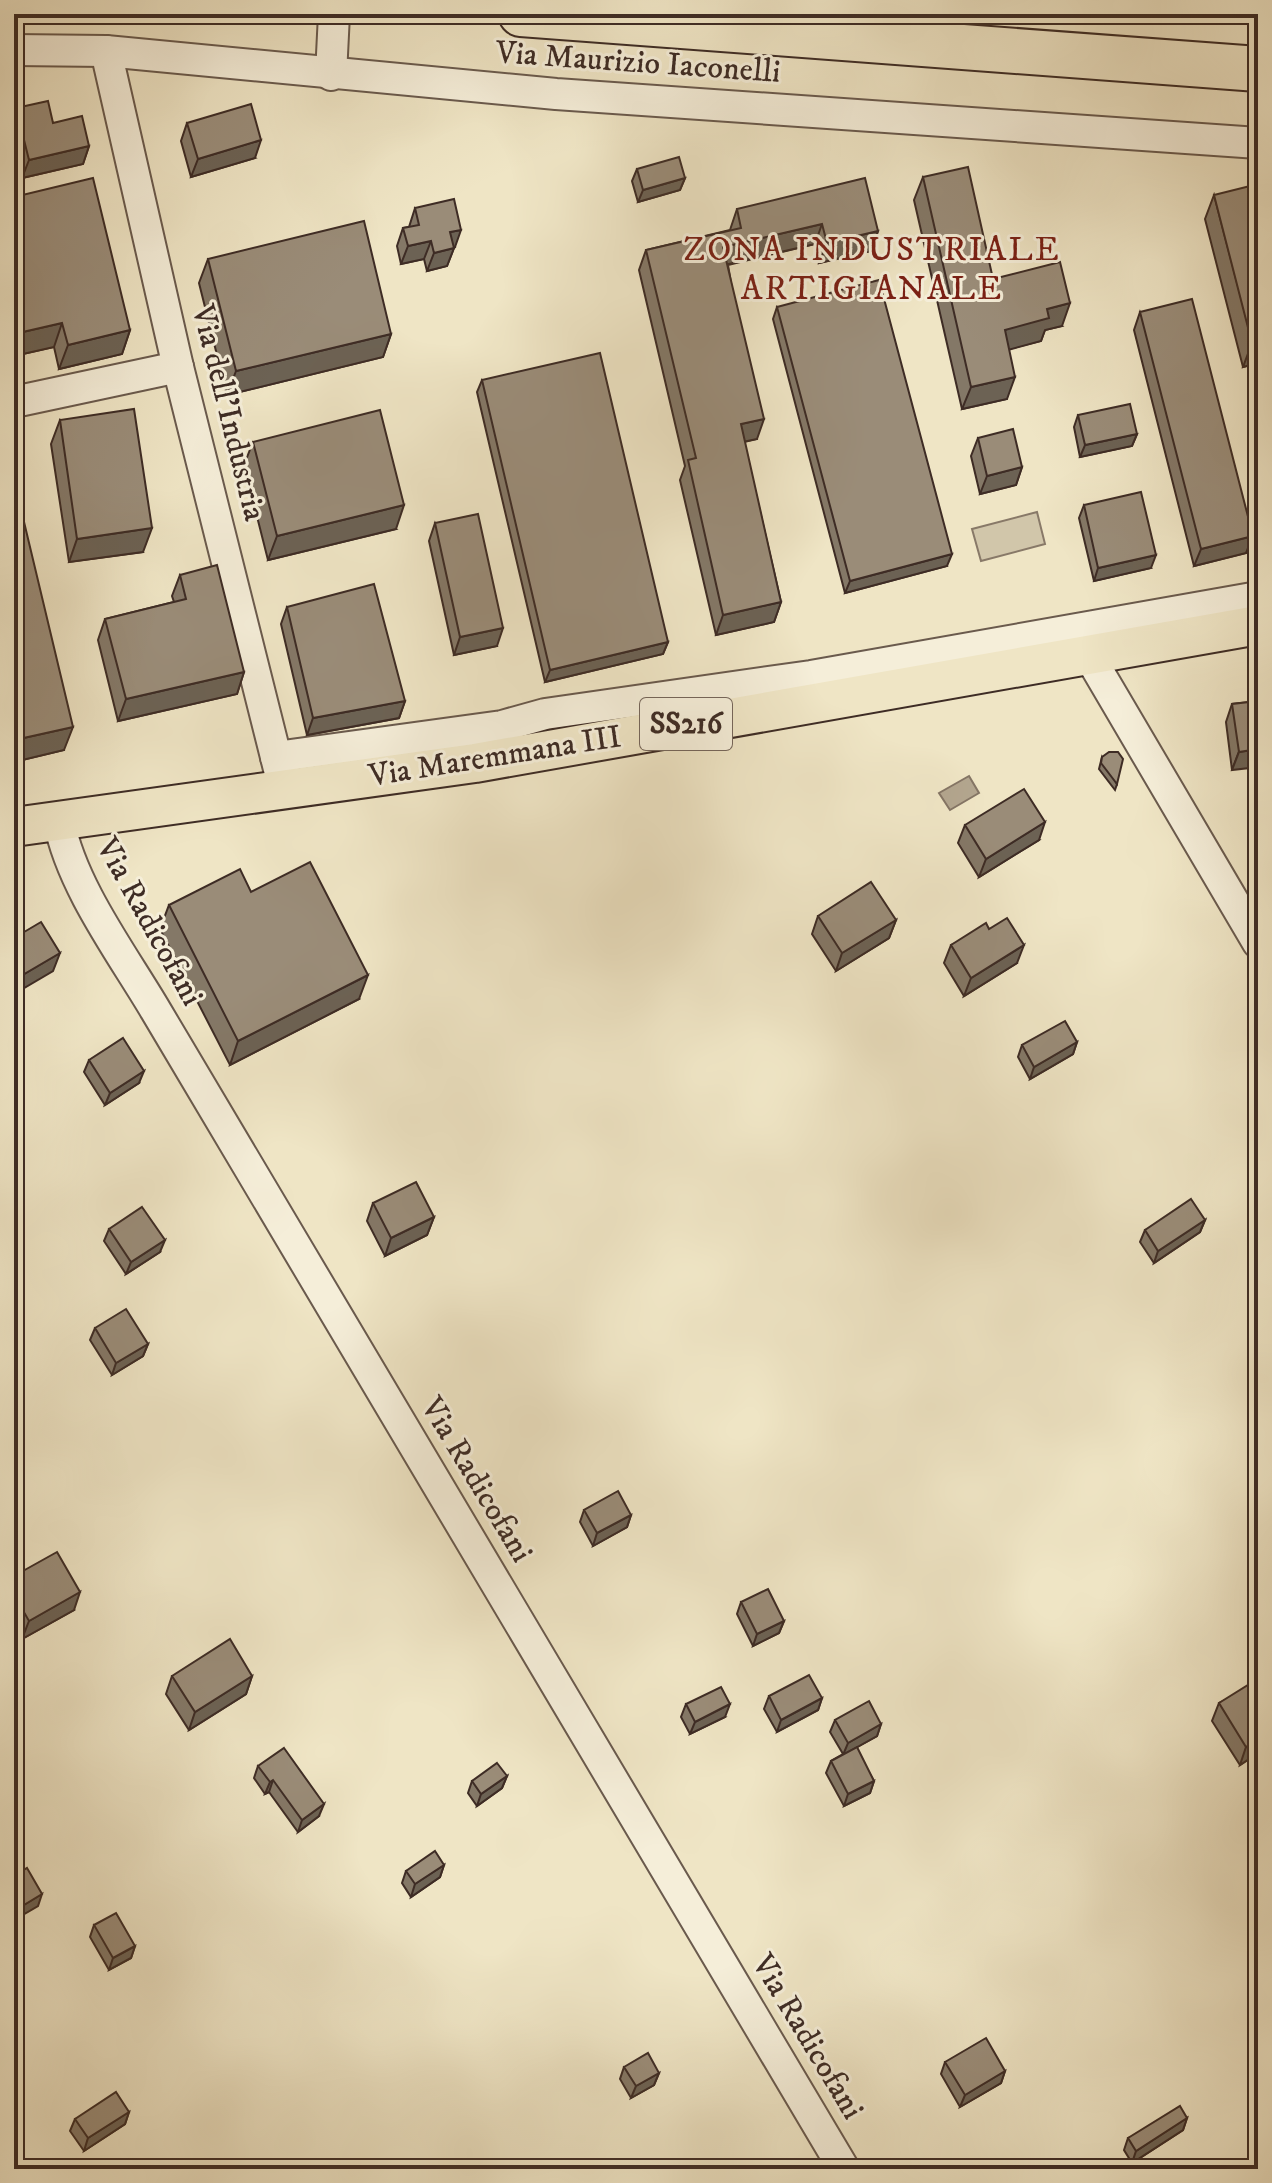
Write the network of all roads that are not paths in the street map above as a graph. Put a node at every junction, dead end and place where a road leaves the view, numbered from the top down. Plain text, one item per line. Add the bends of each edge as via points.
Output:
1 (521, 14) edge
2 (910, 14) edge
3 (334, 26) edge
4 (1258, 40) edge
5 (14, 48) edge
6 (106, 51) junction
7 (1258, 69) edge
8 (331, 75) junction
9 (1258, 143) edge
10 (178, 367) junction
11 (14, 402) edge
12 (1258, 597) edge
13 (1258, 625) edge
14 (1088, 654) junction
15 (280, 774) junction
16 (16, 821) edge
17 (59, 821) junction
18 (1258, 943) edge
19 (844, 2169) edge

1 - 7 highway
2 - 4 highway
3 - 8 street
5 - 6 street, Via Maurizio Iaconelli
6 - 8 street, Via Maurizio Iaconelli
6 - 10 street, Via dell'Industria
8 - 9 street, Via Maurizio Iaconelli
10 - 11 street
10 - 15 street, Via dell'Industria
12 - 15 street via 811,676 545,714
13 - 14 main road, Via Maremmana III / SS216
14 - 15 main road, Via Maremmana III / SS216 via 475,763
14 - 18 street
15 - 17 main road, Via Maremmana III / SS216
16 - 17 main road, Via Maremmana III / SS216
17 - 19 street, Via Radicofani via 80,881

